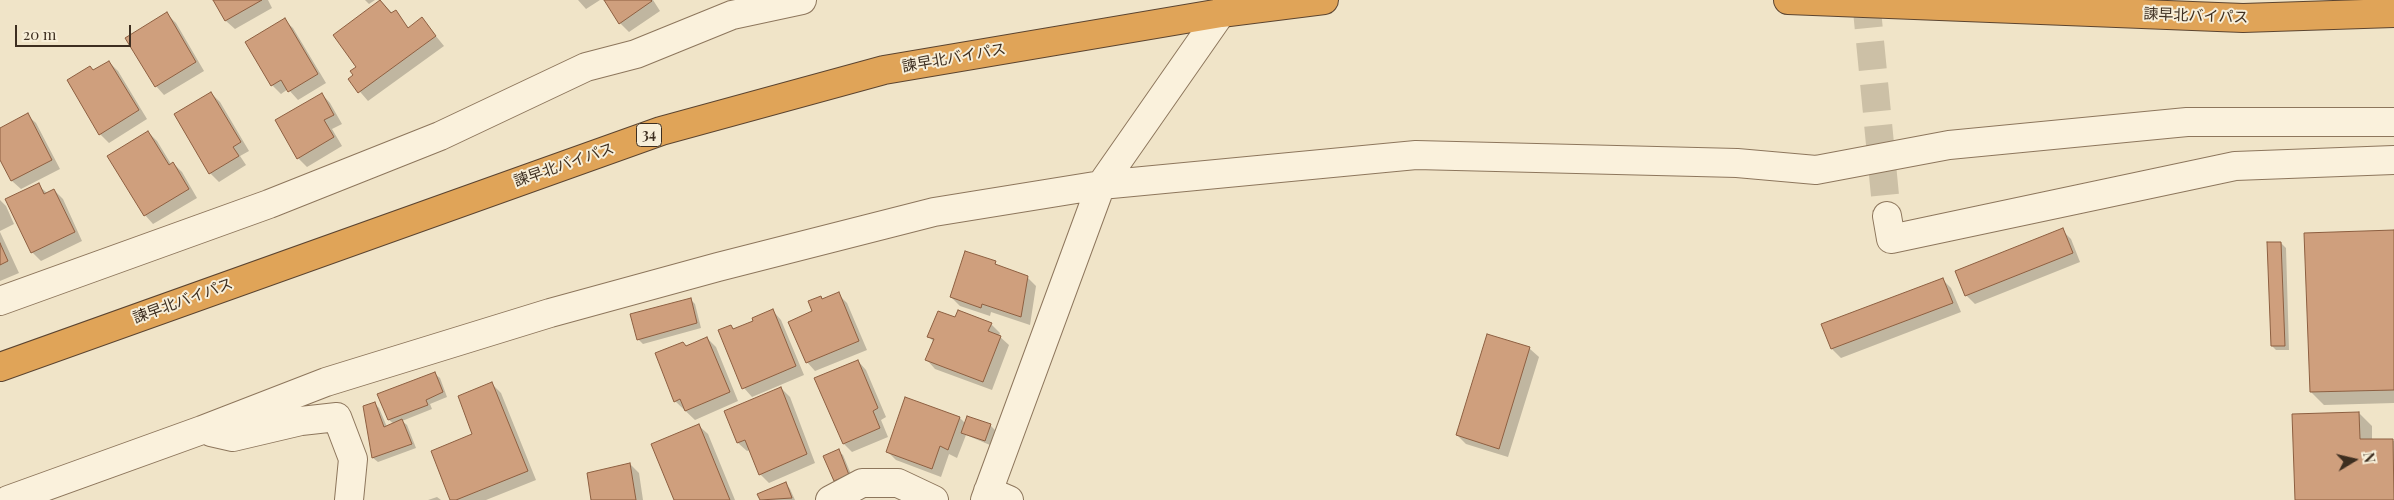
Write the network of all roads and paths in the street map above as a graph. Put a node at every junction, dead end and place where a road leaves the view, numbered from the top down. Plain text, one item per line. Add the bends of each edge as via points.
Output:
1 (802, 0) edge
2 (1324, 0) edge
3 (1788, 0) edge
4 (1227, 6) edge
5 (2394, 13) edge
6 (2394, 122) edge
7 (2394, 160) edge
8 (1101, 185) junction
9 (1887, 216) tunnel mouth
10 (0, 300) edge
11 (0, 367) edge
12 (202, 430) junction
13 (994, 497) edge
14 (8, 500) edge
15 (349, 500) edge
16 (830, 500) edge
17 (934, 500) edge

1 - 10 street via 732,15 636,54 586,67 440,136 269,204
2 - 4 highway, 諫早北バイパス / 34
3 - 5 highway, 諫早北バイパス via 2243,18
4 - 8 street
4 - 11 highway, 諫早北バイパス / 34 via 884,70 661,131
6 - 8 street via 2187,122 1949,145 1816,170 1737,163 1416,155
7 - 9 street via 2235,166 1891,239
8 - 12 street via 934,212 718,267 550,313 326,382
8 - 13 street
12 - 14 street
12 - 15 street via 234,437 301,421 337,418 353,459
16 - 17 street via 862,483 898,483

